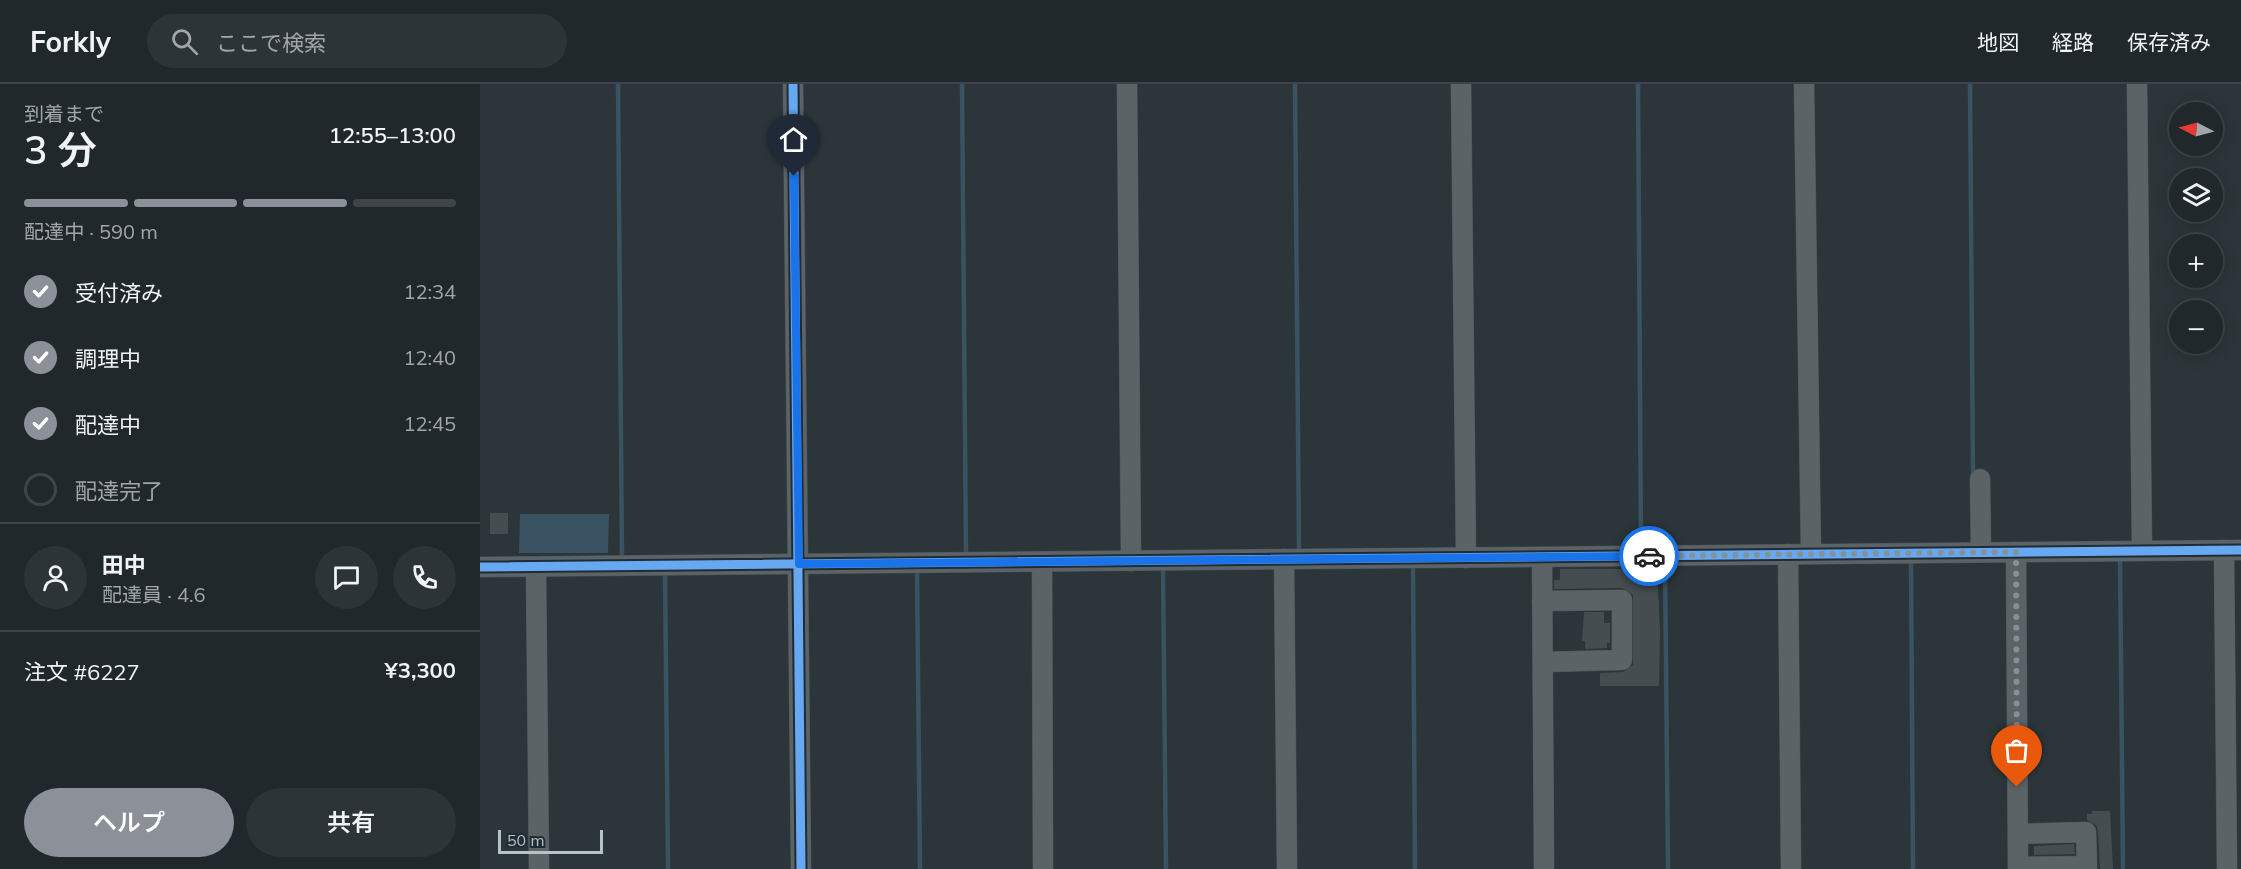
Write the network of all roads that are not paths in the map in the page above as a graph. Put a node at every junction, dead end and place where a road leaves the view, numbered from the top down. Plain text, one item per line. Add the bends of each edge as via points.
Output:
1 (793, 84) edge
2 (1127, 84) edge
3 (1461, 84) edge
4 (1804, 84) edge
5 (2137, 84) edge
6 (1980, 479) dead end
7 (2232, 550) edge
8 (2142, 551) junction
9 (1981, 552) junction
10 (2016, 552) junction
11 (1788, 554) junction
12 (1811, 554) junction
13 (1542, 557) junction
14 (1466, 558) junction
15 (1284, 559) junction
16 (1131, 561) junction
17 (1042, 562) junction
18 (799, 564) junction
19 (480, 567) edge
20 (536, 567) junction
21 (1542, 601) junction
22 (1543, 662) junction
23 (2018, 834) junction
24 (2018, 868) edge
25 (539, 869) edge
26 (801, 869) edge
27 (1043, 869) edge
28 (1287, 869) edge
29 (1544, 869) edge
30 (1791, 869) edge
31 (2227, 869) edge

1 - 18 street
2 - 16 street
3 - 14 street
4 - 12 street
5 - 8 street
6 - 9 street
7 - 8 street
7 - 31 street
8 - 10 street
9 - 10 street
9 - 12 street
10 - 23 street
11 - 12 street
11 - 13 street
11 - 30 street
13 - 14 street
13 - 21 street
14 - 15 street
15 - 16 street
15 - 28 street
16 - 17 street
17 - 18 street
17 - 27 street
18 - 20 street
18 - 26 street
19 - 20 street
20 - 25 street
21 - 22 street
21 - 22 street via 1622,600 1622,660
22 - 29 street
23 - 24 street
23 - 24 street via 2086,832 2087,866

